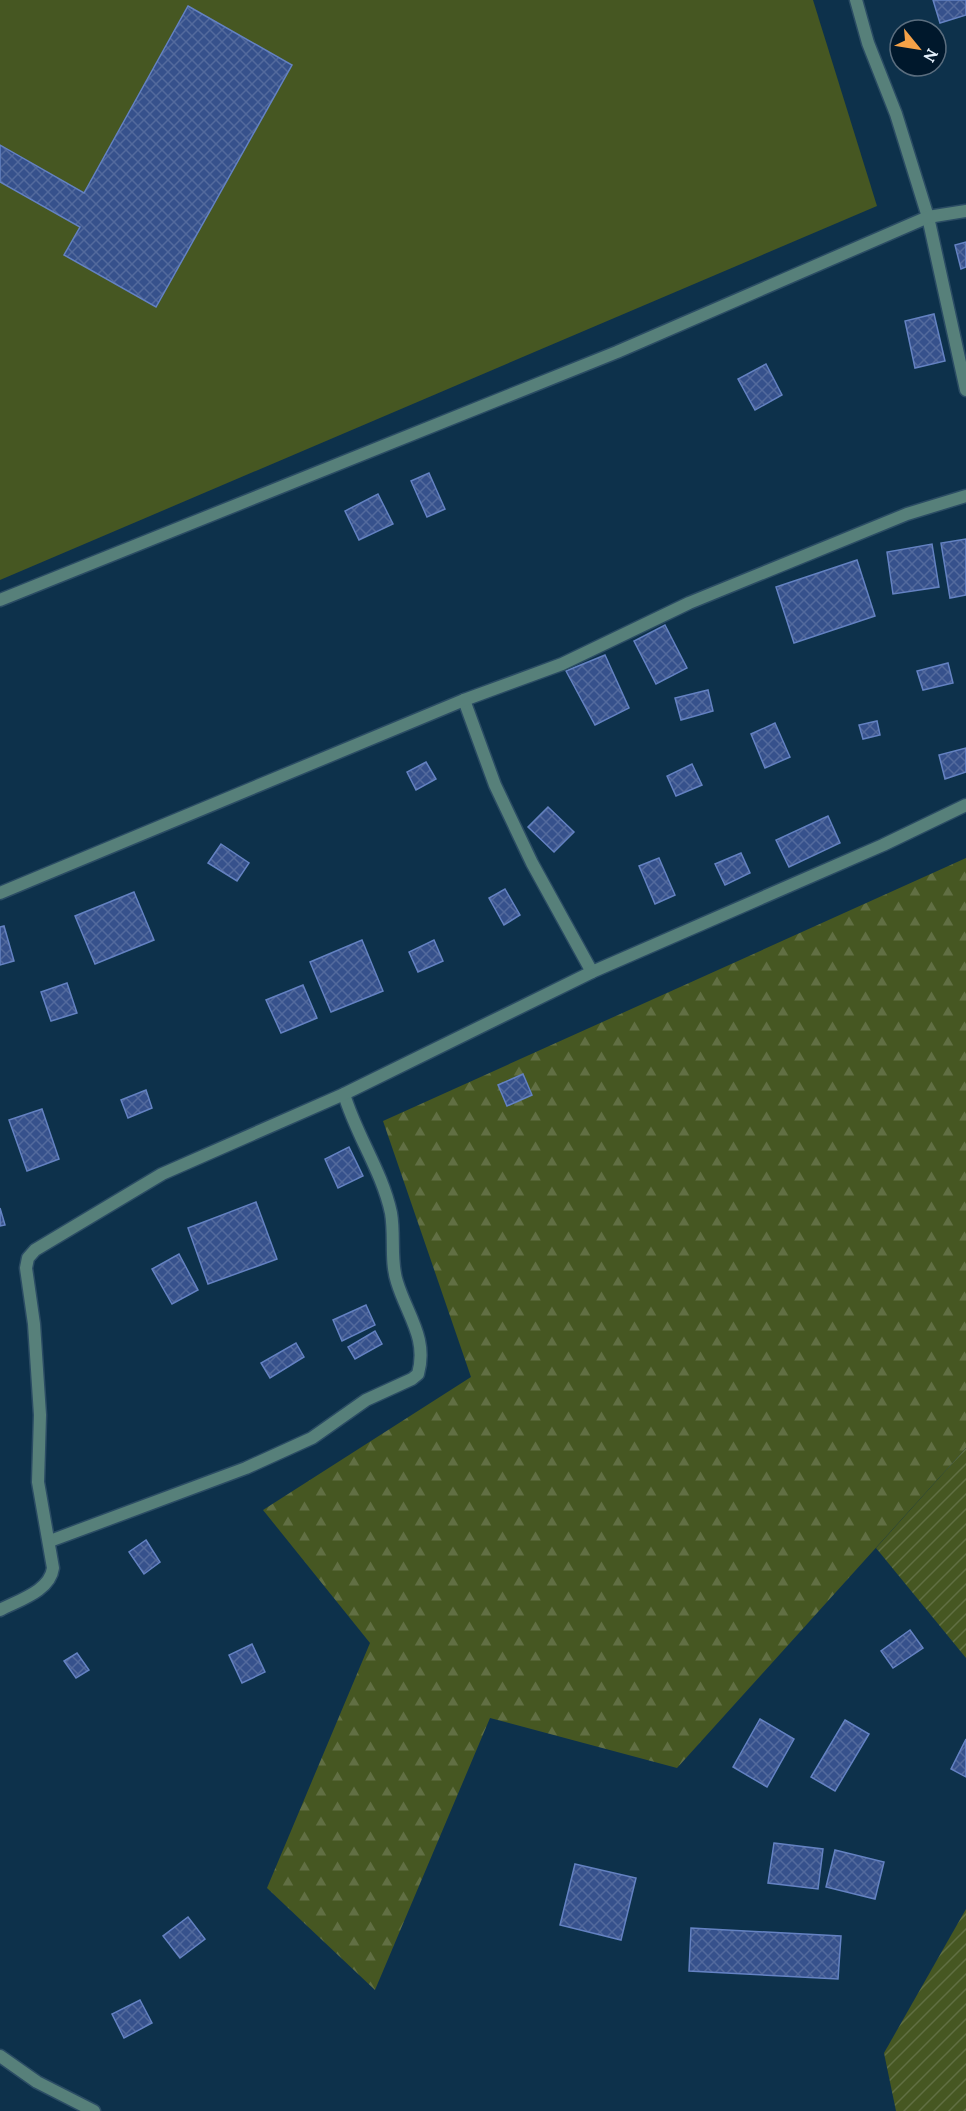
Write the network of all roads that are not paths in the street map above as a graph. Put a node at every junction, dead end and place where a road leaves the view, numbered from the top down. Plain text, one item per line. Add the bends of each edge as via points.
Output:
1 (856, 0) edge
2 (966, 211) edge
3 (928, 217) junction
4 (966, 390) edge
5 (966, 496) edge
6 (0, 600) edge
7 (464, 699) junction
8 (966, 805) edge
9 (0, 893) edge
10 (592, 972) junction
11 (344, 1094) junction
12 (50, 1541) junction
13 (0, 1610) edge
14 (0, 2056) edge
15 (94, 2111) edge

1 - 3 street
2 - 3 street
3 - 4 street
3 - 6 street via 617,352
5 - 7 street via 907,514 689,603 562,664
7 - 9 street
7 - 10 street via 495,785
8 - 10 street
10 - 11 street
11 - 12 street via 162,1173 35,1250 28,1258 40,1415 38,1482
11 - 12 street via 391,1214 396,1280 421,1343 418,1374 366,1400 312,1438 236,1472
12 - 13 street via 52,1578 40,1590
14 - 15 street via 37,2082

